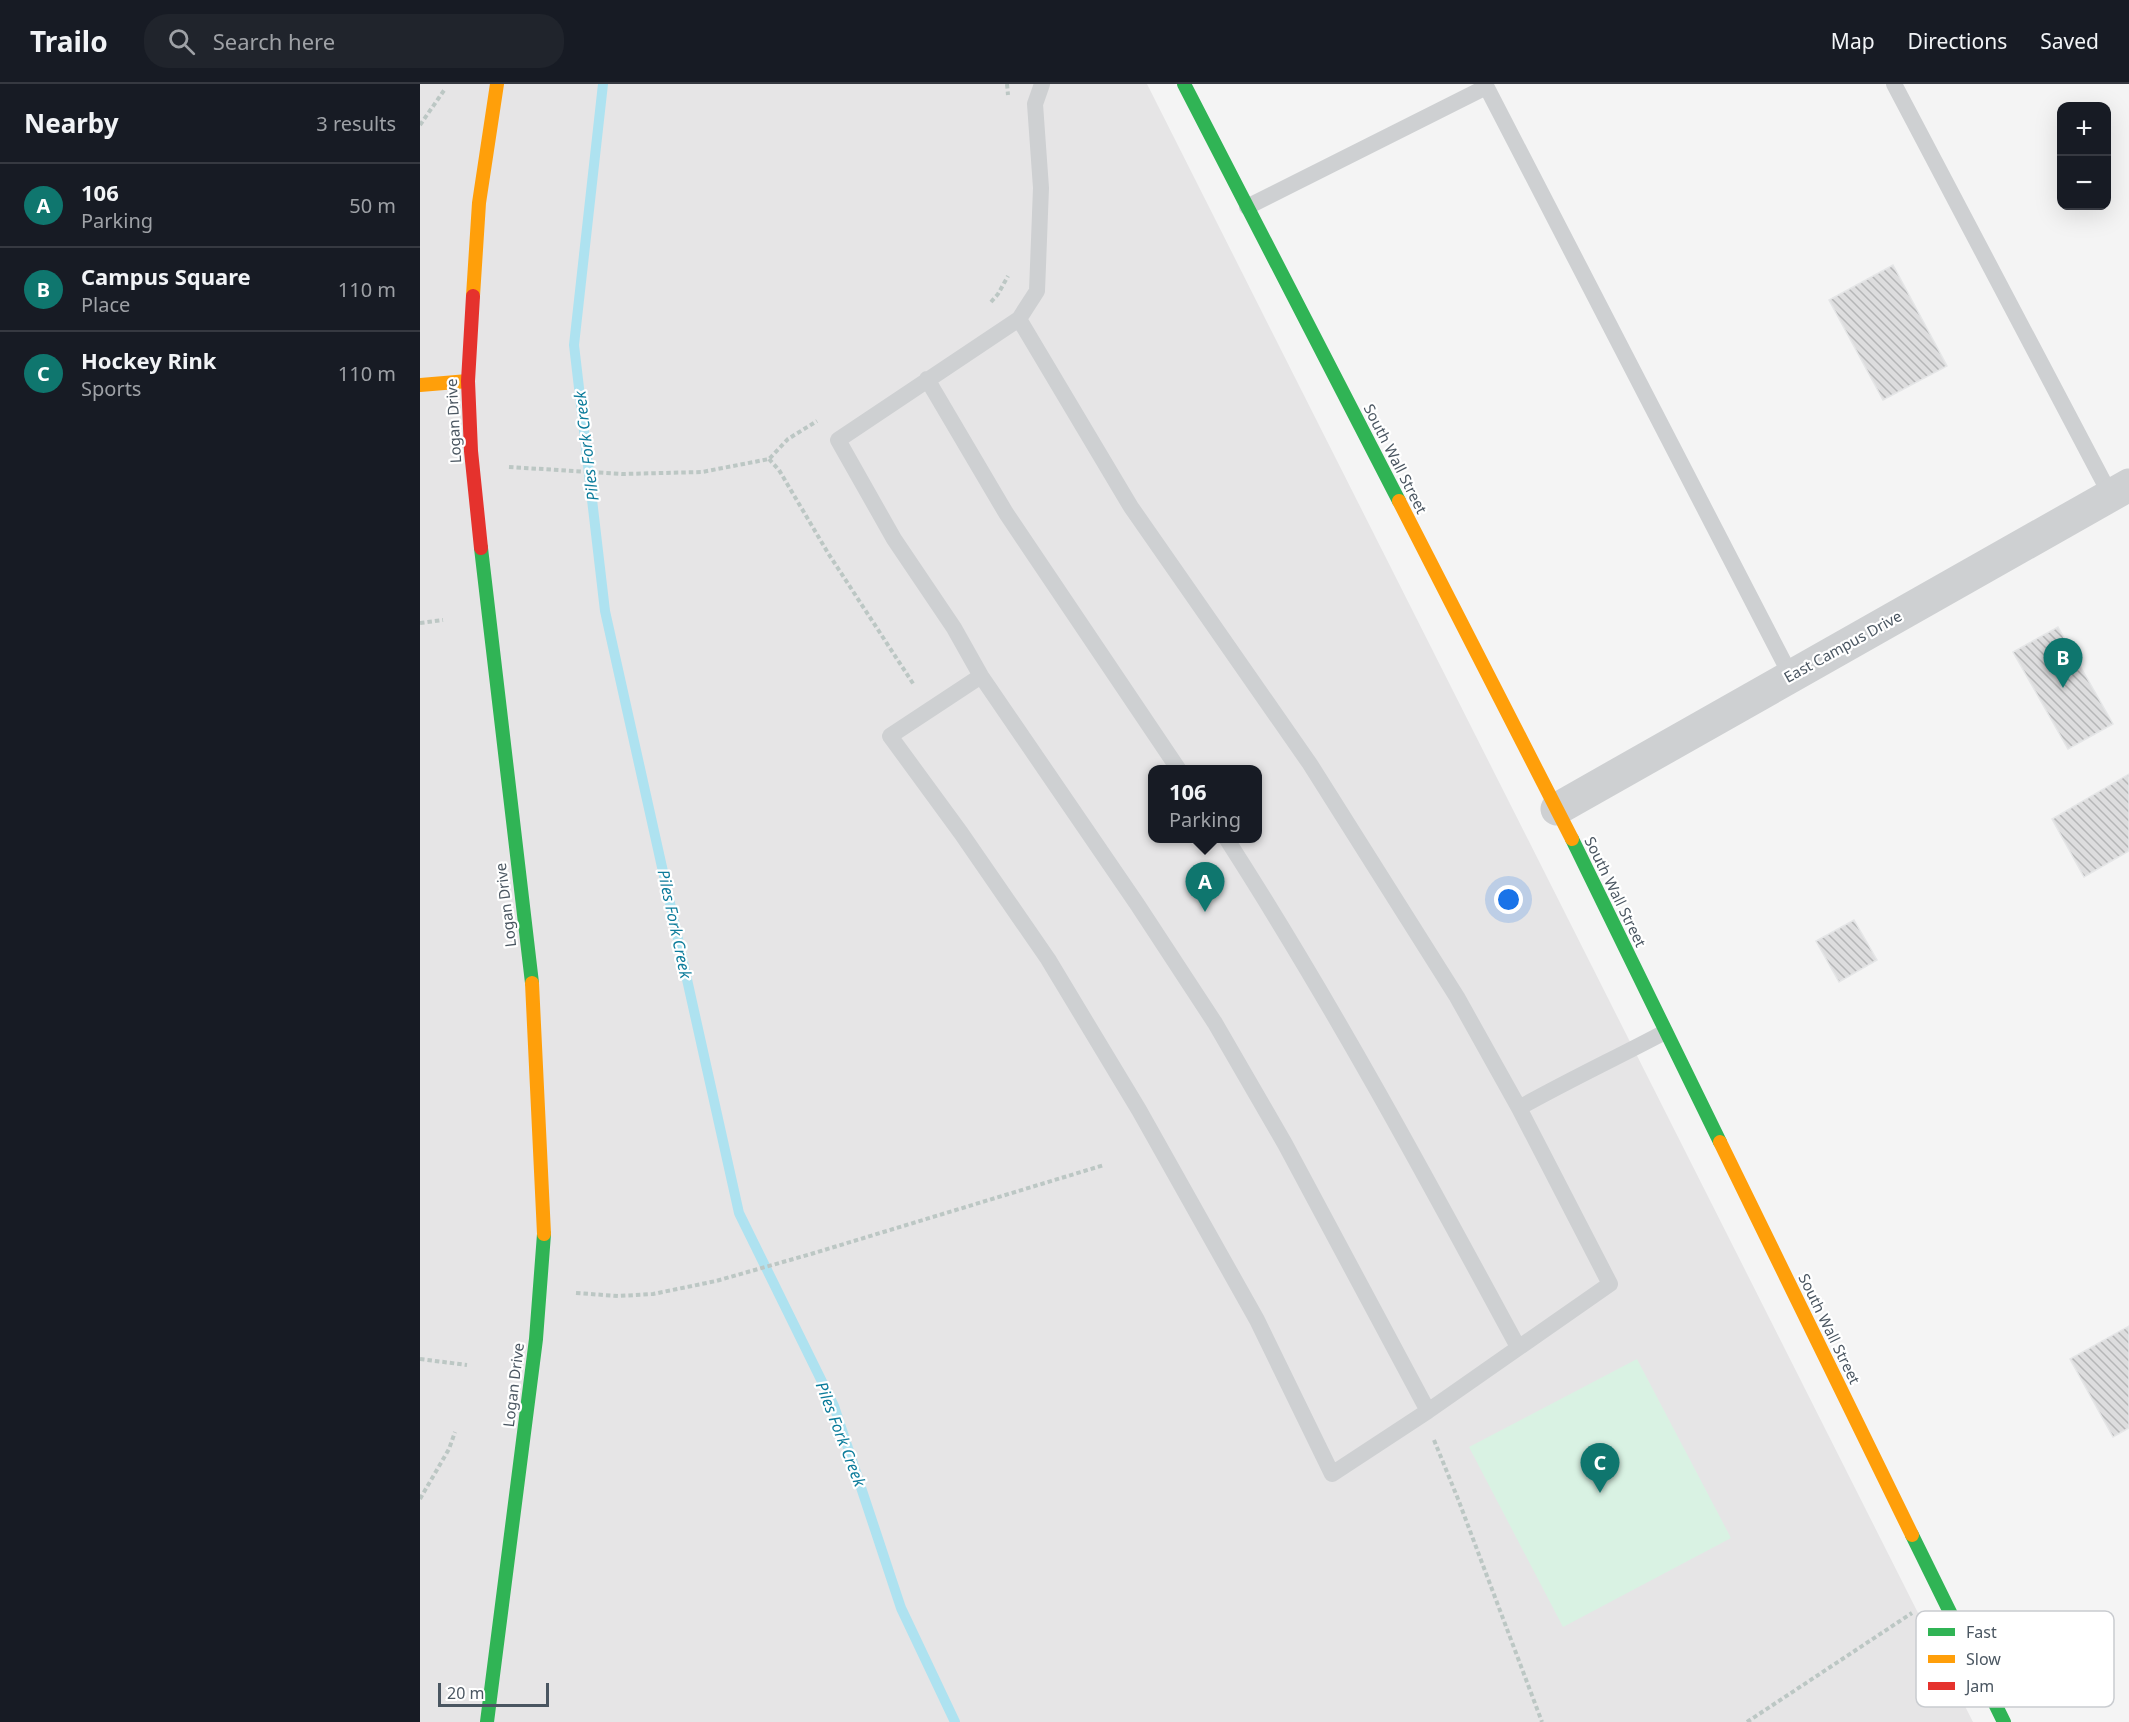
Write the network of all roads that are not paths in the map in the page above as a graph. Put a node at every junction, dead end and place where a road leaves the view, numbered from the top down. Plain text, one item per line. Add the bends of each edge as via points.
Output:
1 (497, 84) edge
2 (1042, 84) edge
3 (1184, 84) edge
4 (1894, 84) edge
5 (1486, 86) edge
6 (1247, 207) junction
7 (1019, 319) junction
8 (927, 379) junction
9 (468, 381) junction
10 (420, 385) edge
11 (2120, 491) edge
12 (981, 676) junction
13 (1791, 676) junction
14 (1176, 765) edge
15 (1557, 809) junction
16 (1229, 843) edge
17 (1665, 1032) junction
18 (1519, 1108) junction
19 (1518, 1347) junction
20 (1428, 1411) junction
21 (1949, 1611) edge
22 (1997, 1707) edge
23 (487, 1722) edge
24 (2004, 1722) edge

1 - 9 street, Logan Drive via 479,203
2 - 7 lane via 1035,104 1041,188 1037,291
3 - 6 street, South Wall Street
4 - 11 lane
5 - 6 lane
5 - 13 lane
6 - 15 street, South Wall Street
7 - 8 lane
7 - 18 lane via 1131,507 1304,754 1383,877
8 - 12 lane via 838,440 894,539
8 - 14 lane via 1006,513
9 - 10 street
9 - 23 street, Logan Drive via 471,451 531,970 545,1245
11 - 13 street, East Campus Drive
12 - 20 lane via 1215,1023 1285,1144
12 - 20 lane via 890,736 1048,959 1133,1100 1257,1320 1332,1474
13 - 15 street, East Campus Drive
15 - 17 street, South Wall Street
16 - 19 lane via 1378,1091
17 - 18 lane
17 - 21 street, South Wall Street
18 - 19 lane via 1610,1284
19 - 20 lane
22 - 24 street, South Wall Street

